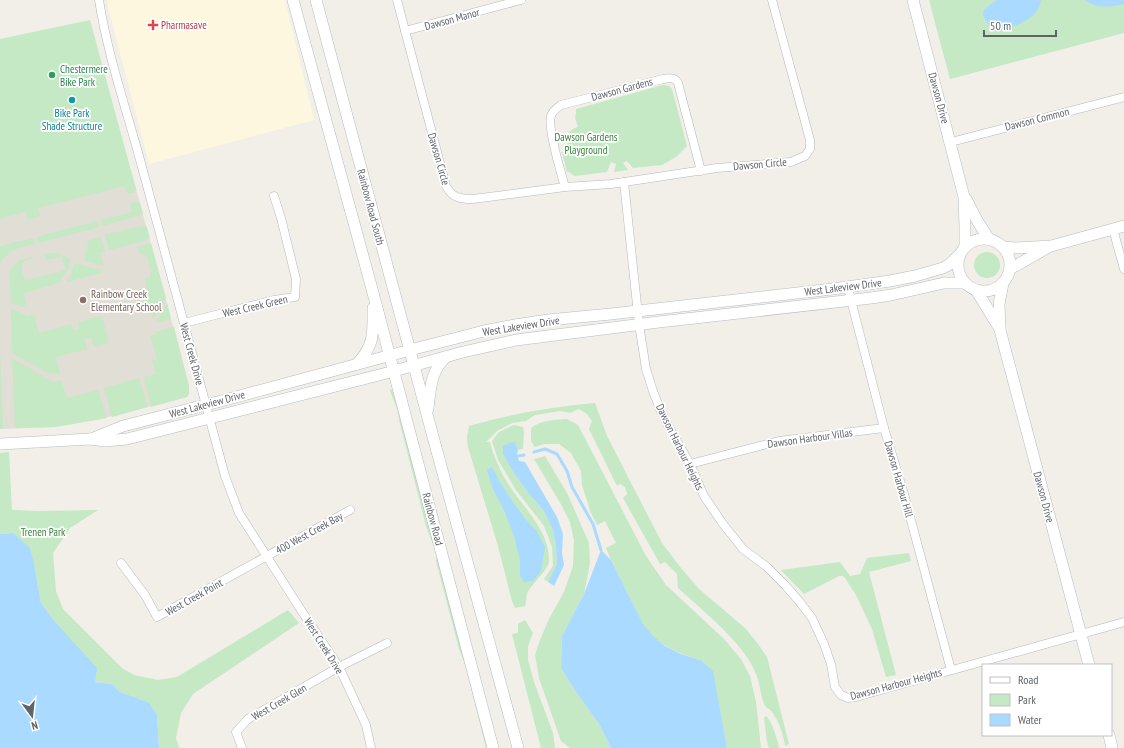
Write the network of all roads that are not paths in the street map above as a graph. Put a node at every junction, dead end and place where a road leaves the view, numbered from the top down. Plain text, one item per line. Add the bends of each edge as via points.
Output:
1 (99, 0) edge
2 (293, 0) edge
3 (316, 0) edge
4 (397, 0) edge
5 (521, 0) edge
6 (772, 0) edge
7 (913, 0) edge
8 (405, 31) junction
9 (1124, 97) edge
10 (951, 142) junction
11 (700, 170) junction
12 (624, 182) junction
13 (564, 186) junction
14 (274, 196) dead end
15 (964, 197) junction
16 (1119, 227) edge
17 (989, 239) junction
18 (1051, 246) junction
19 (1004, 248) junction
20 (962, 251) junction
21 (1010, 269) junction
22 (1124, 269) edge
23 (964, 283) junction
24 (1003, 283) junction
25 (848, 287) junction
26 (372, 289) junction
27 (976, 290) junction
28 (850, 300) junction
29 (637, 311) junction
30 (184, 323) junction
31 (639, 324) junction
32 (1000, 330) junction
33 (410, 350) junction
34 (390, 355) junction
35 (446, 356) junction
36 (356, 364) junction
37 (414, 366) junction
38 (394, 371) junction
39 (205, 405) junction
40 (427, 414) junction
41 (209, 418) junction
42 (884, 428) junction
43 (90, 439) junction
44 (0, 444) edge
45 (690, 464) junction
46 (350, 510) dead end
47 (267, 557) junction
48 (121, 563) dead end
49 (1124, 622) edge
50 (1081, 634) junction
51 (387, 644) dead end
52 (1090, 664) edge
53 (339, 667) junction
54 (951, 670) junction
55 (1109, 736) edge
56 (242, 748) edge
57 (371, 748) edge
58 (493, 748) edge
59 (518, 748) edge
60 (1112, 748) edge

1 - 30 street, West Creek Drive via 102,21
2 - 26 street, Rainbow Road South
3 - 33 street, Rainbow Road South
4 - 8 street, Dawson Circle
5 - 8 street, Dawson Manor
6 - 11 street, Dawson Circle via 810,140 810,149 805,156 791,162
7 - 10 street, Dawson Drive
8 - 13 street, Dawson Circle via 445,182 454,197 473,199
9 - 10 street, Dawson Common
10 - 15 street, Dawson Drive
11 - 12 street, Dawson Circle
11 - 13 street, Dawson Gardens via 678,83 674,78 662,79 561,105 555,110 550,117 550,128
12 - 13 street, Dawson Circle
12 - 29 street
14 - 30 street, West Creek Green via 296,279 295,297
15 - 17 street, Dawson Drive
15 - 20 street, Dawson Drive via 966,226
16 - 18 street
16 - 22 street
17 - 19 street
17 - 20 street via 975,240
18 - 19 street
18 - 21 street
19 - 21 street via 1010,261
20 - 23 street via 957,262
20 - 25 street, West Lakeview Drive via 950,264 936,270
21 - 24 street
23 - 27 street
23 - 28 street, West Lakeview Drive via 944,283 891,295
24 - 27 street via 991,290
24 - 32 street, Dawson Drive via 999,304
25 - 28 street, Dawson Harbour Hill
25 - 29 street, West Lakeview Drive
26 - 34 street, Rainbow Road
26 - 36 street via 371,345
27 - 32 street, Dawson Drive
28 - 31 street, West Lakeview Drive
28 - 42 street, Dawson Harbour Hill
29 - 31 street, Dawson Harbour Heights
29 - 33 street, West Lakeview Drive via 515,325
30 - 39 street, West Creek Drive
31 - 35 street, West Lakeview Drive via 516,340
31 - 45 street, Dawson Harbour Heights via 646,369 653,392
32 - 50 street, Dawson Drive
33 - 34 street, West Lakeview Drive
33 - 37 street, Rainbow Road South
34 - 36 street, West Lakeview Drive
34 - 38 street, Rainbow Road
35 - 37 street, West Lakeview Drive
35 - 40 street via 438,365 433,378
36 - 39 street, West Lakeview Drive
37 - 38 street, West Lakeview Drive
37 - 40 street, Rainbow Road South
38 - 41 street, West Lakeview Drive
38 - 58 street, Rainbow Road
39 - 41 street, West Creek Drive
39 - 43 street, West Lakeview Drive via 123,426
40 - 59 street, Rainbow Road
41 - 43 street, West Lakeview Drive via 127,439
41 - 47 street, West Creek Drive via 225,476 239,513
42 - 45 street, Dawson Harbour Villas via 778,441
42 - 54 street, Dawson Harbour Hill
43 - 44 street, West Lakeview Drive
45 - 54 street, Dawson Harbour Heights via 704,496 723,524 743,548 785,585 812,618 824,644 835,687 840,695 856,697
46 - 47 street, 400 West Creek Bay
47 - 48 street, West Creek Point via 157,617 145,595
47 - 53 street, West Creek Drive
49 - 50 street, Dawson Harbour Heights
50 - 52 street, Dawson Drive
50 - 54 street, Dawson Harbour Heights
51 - 53 street
53 - 56 street, West Creek Glen via 248,719 236,732
53 - 57 street, West Creek Drive via 366,725
55 - 60 street

